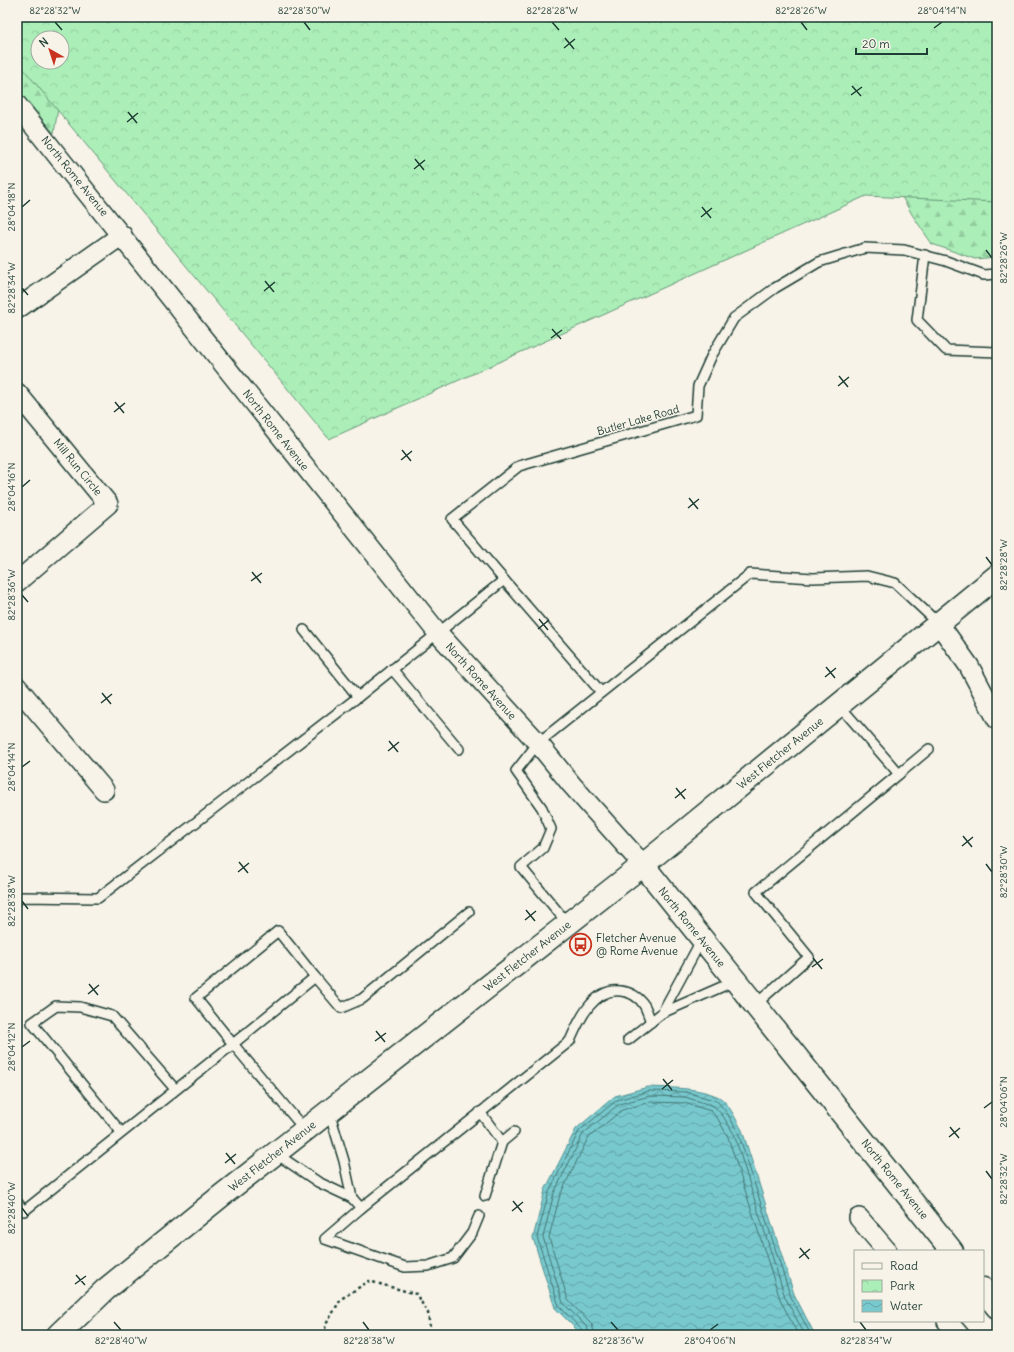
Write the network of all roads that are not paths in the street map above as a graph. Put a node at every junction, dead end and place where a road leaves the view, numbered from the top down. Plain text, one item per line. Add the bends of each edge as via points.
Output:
1 (17, 105) edge
2 (122, 235) junction
3 (924, 255) junction
4 (997, 274) edge
5 (17, 309) edge
6 (997, 352) edge
7 (17, 393) edge
8 (997, 576) edge
9 (504, 580) junction
10 (17, 582) edge
11 (939, 624) junction
12 (304, 630) dead end
13 (437, 632) junction
14 (392, 669) junction
15 (17, 687) edge
16 (601, 692) junction
17 (358, 697) junction
18 (840, 705) junction
19 (997, 719) edge
20 (538, 743) junction
21 (458, 749) dead end
22 (929, 749) dead end
23 (899, 774) junction
24 (104, 790) dead end
25 (643, 865) junction
26 (17, 901) edge
27 (469, 912) dead end
28 (568, 924) junction
29 (702, 939) junction
30 (315, 977) junction
31 (735, 981) junction
32 (755, 1005) junction
33 (662, 1013) junction
34 (651, 1022) junction
35 (628, 1040) dead end
36 (233, 1044) junction
37 (176, 1089) junction
38 (329, 1111) junction
39 (480, 1112) junction
40 (304, 1130) junction
41 (121, 1132) junction
42 (514, 1132) dead end
43 (502, 1142) junction
44 (275, 1153) junction
45 (485, 1196) dead end
46 (352, 1198) junction
47 (17, 1202) edge
48 (361, 1208) junction
49 (479, 1216) dead end
50 (859, 1218) dead end
51 (886, 1250) edge
52 (951, 1250) edge
53 (984, 1290) edge
54 (997, 1307) edge
55 (948, 1322) edge
56 (58, 1335) edge
57 (958, 1335) edge

1 - 2 street, North Rome Avenue
2 - 5 street
2 - 13 street, North Rome Avenue
3 - 4 lane, Butler Lake Road via 984,276
3 - 6 lane via 917,320 946,350
3 - 9 lane, Butler Lake Road via 904,250 865,248 819,262 775,288 734,318 712,355 698,386 696,415 519,466 452,519
7 - 10 street, Mill Run Circle via 108,504
8 - 11 main road, West Fletcher Avenue
9 - 13 lane
9 - 16 lane
11 - 16 lane via 895,582 867,576 813,578 750,574
11 - 18 main road, West Fletcher Avenue
11 - 19 street via 968,666
12 - 17 lane
13 - 14 lane
13 - 20 street, North Rome Avenue
14 - 17 lane
14 - 21 lane
15 - 24 street
16 - 20 lane
17 - 26 lane via 98,898 21,897
18 - 23 lane
18 - 25 main road, West Fletcher Avenue
20 - 25 street, North Rome Avenue
20 - 28 lane via 516,771 542,808 550,829 543,848 522,867
22 - 23 lane
23 - 32 lane via 756,892 809,957
25 - 28 main road, West Fletcher Avenue
25 - 29 main road, North Rome Avenue
27 - 30 lane via 362,999 341,1008
28 - 38 main road, West Fletcher Avenue
29 - 31 main road, North Rome Avenue
29 - 33 lane
30 - 36 lane
30 - 36 lane via 278,931 196,998
31 - 32 main road, North Rome Avenue
31 - 33 lane
32 - 52 main road, North Rome Avenue
33 - 34 lane
34 - 35 lane
34 - 39 lane via 644,1005 630,992 613,990 598,997 579,1020 570,1041
36 - 37 lane
36 - 40 lane
37 - 41 lane
37 - 41 lane via 112,1016 80,1006 56,1006 32,1023
38 - 40 main road, West Fletcher Avenue
38 - 46 lane
39 - 43 lane
39 - 48 lane
40 - 44 main road, West Fletcher Avenue
41 - 47 lane via 24,1211
42 - 43 lane
43 - 45 lane
44 - 46 lane via 318,1182
44 - 56 main road, West Fletcher Avenue via 105,1290
46 - 48 lane
48 - 49 lane via 325,1239 405,1267 428,1266 453,1258 472,1233
50 - 51 street
53 - 54 main road
55 - 57 street

